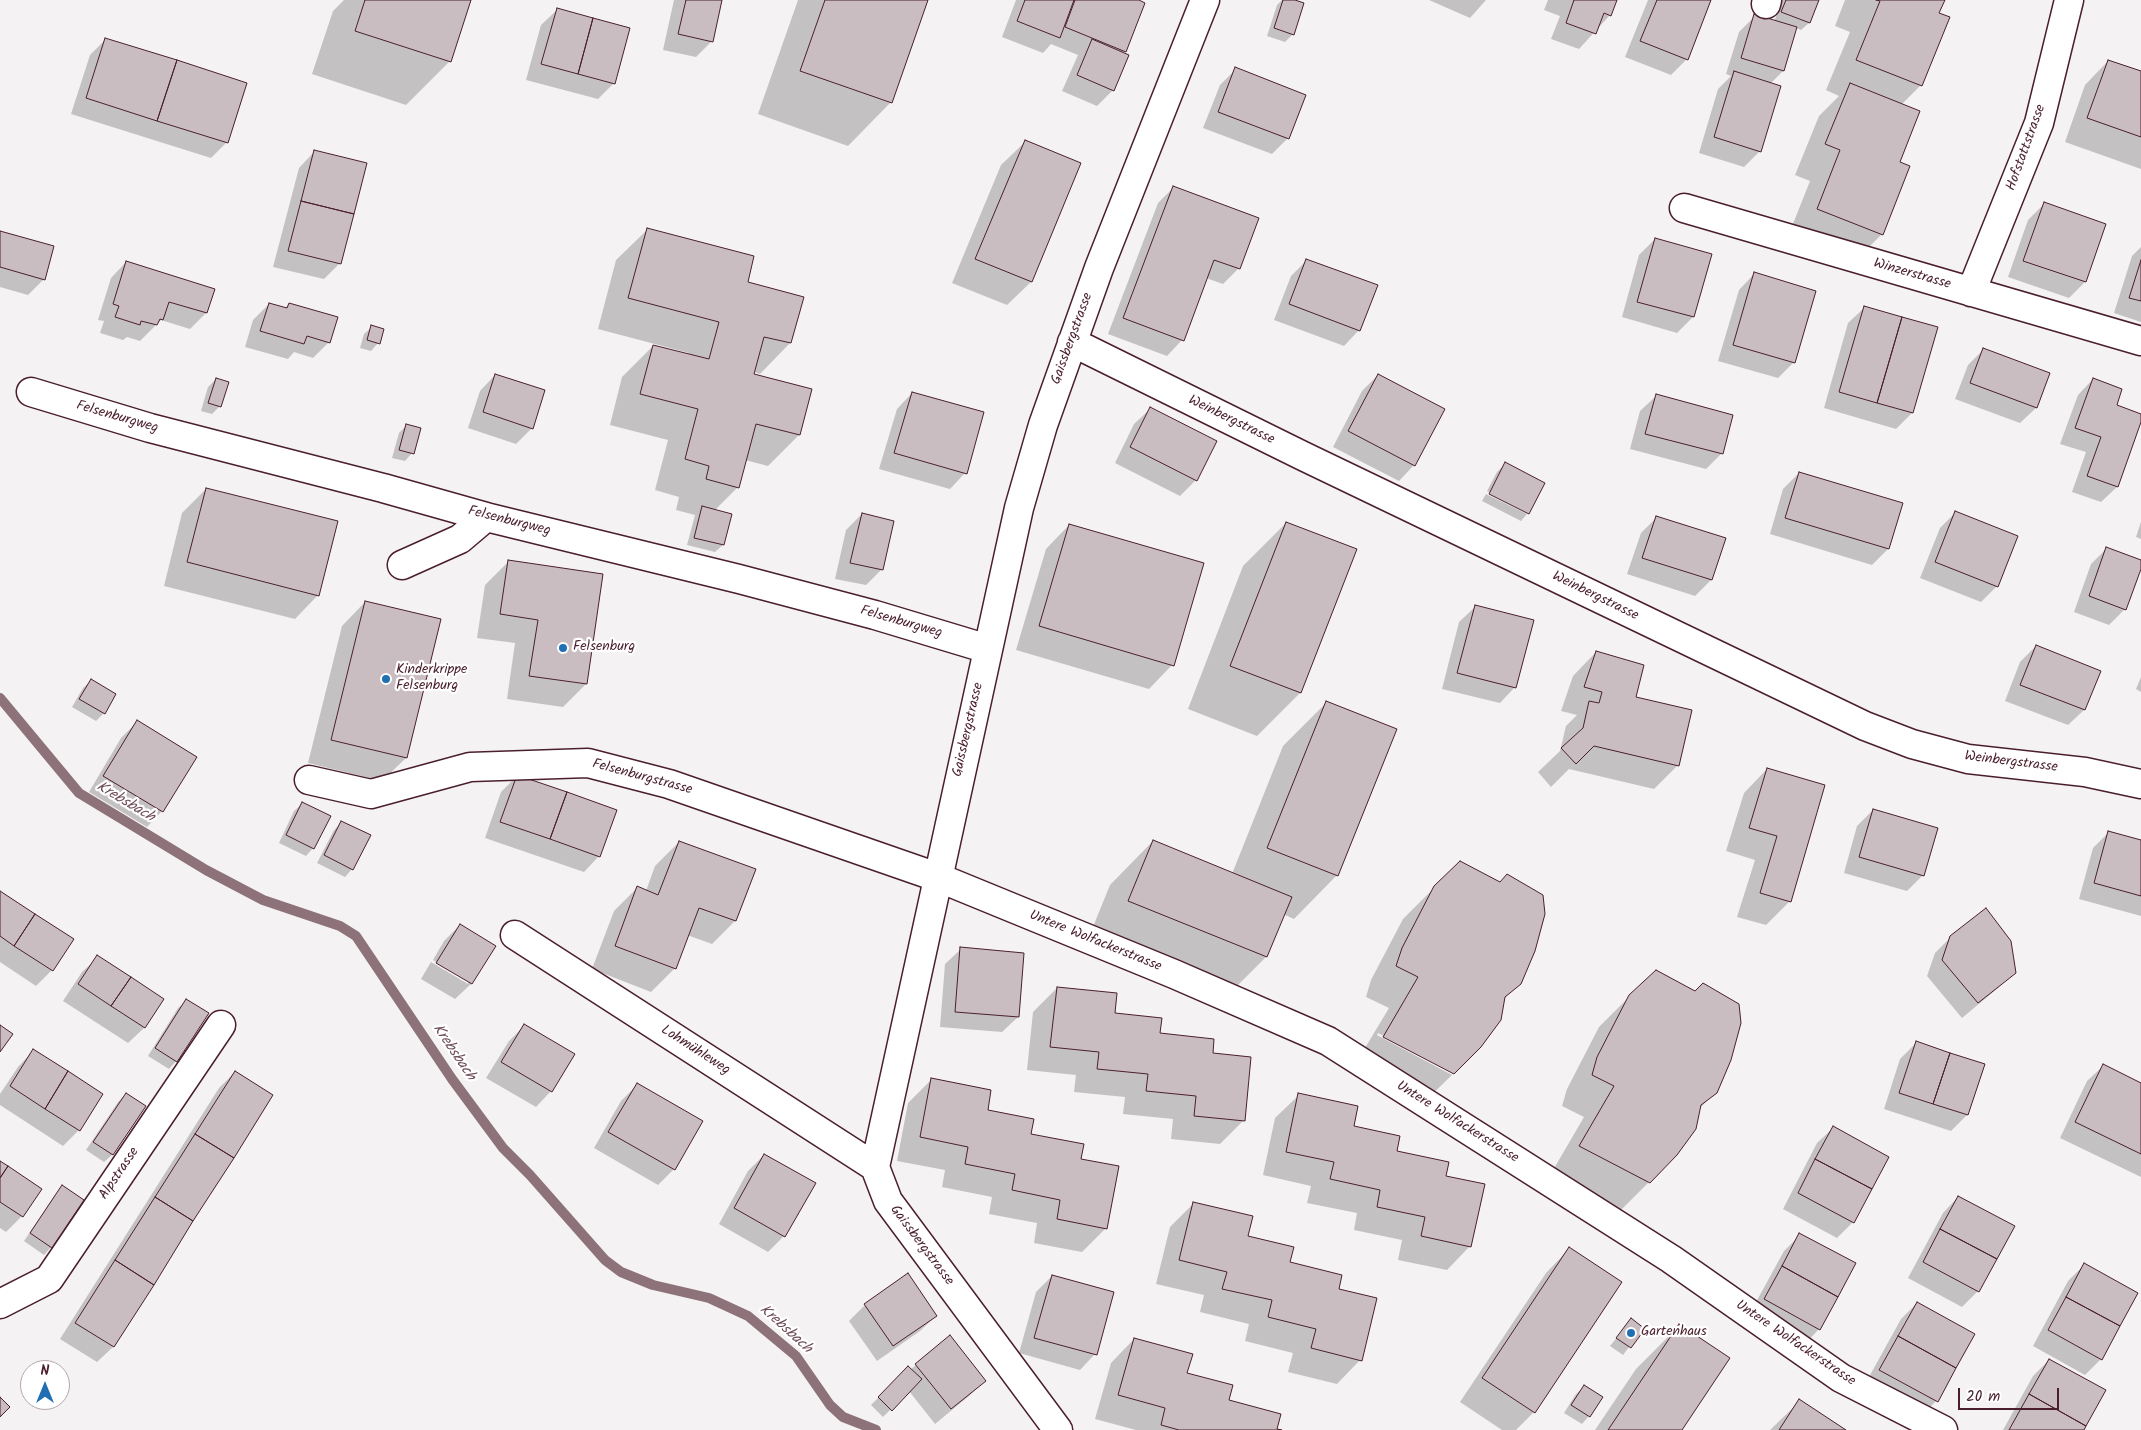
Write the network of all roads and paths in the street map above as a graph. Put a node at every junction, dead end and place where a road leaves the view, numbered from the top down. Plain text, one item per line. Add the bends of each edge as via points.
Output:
1 (1205, 0) edge
2 (2069, 0) edge
3 (1684, 208) dead end
4 (1972, 292) junction
5 (2141, 341) edge
6 (1072, 342) junction
7 (31, 392) dead end
8 (486, 517) junction
9 (402, 565) dead end
10 (988, 649) junction
11 (309, 780) dead end
12 (2141, 784) edge
13 (937, 877) junction
14 (515, 935) dead end
15 (221, 1024) dead end
16 (875, 1167) junction
17 (0, 1304) edge
18 (1058, 1430) edge
19 (1943, 1430) edge

1 - 6 street, Gaissbergstrasse
2 - 4 street, Hofstattstrasse via 2039,123
3 - 4 street, Winzerstrasse
4 - 5 street, Winzerstrasse
6 - 10 street, Gaissbergstrasse via 1019,508
6 - 12 street, Weinbergstrasse via 1865,726 1912,744 1968,759 2085,772
7 - 8 street, Felsenburgweg via 141,426
8 - 9 street via 460,539
8 - 10 street, Felsenburgweg via 739,579
10 - 13 street, Gaissbergstrasse
11 - 13 street, Felsenburgstrasse via 371,794 470,767 588,763 669,784
13 - 16 street, Gaissbergstrasse
13 - 19 street, Untere Wolfackerstrasse via 1328,1041 1671,1259 1841,1378
14 - 16 street, Lohmühleweg
15 - 17 street, Alpstrasse via 48,1279
16 - 18 street, Gaissbergstrasse via 888,1201

